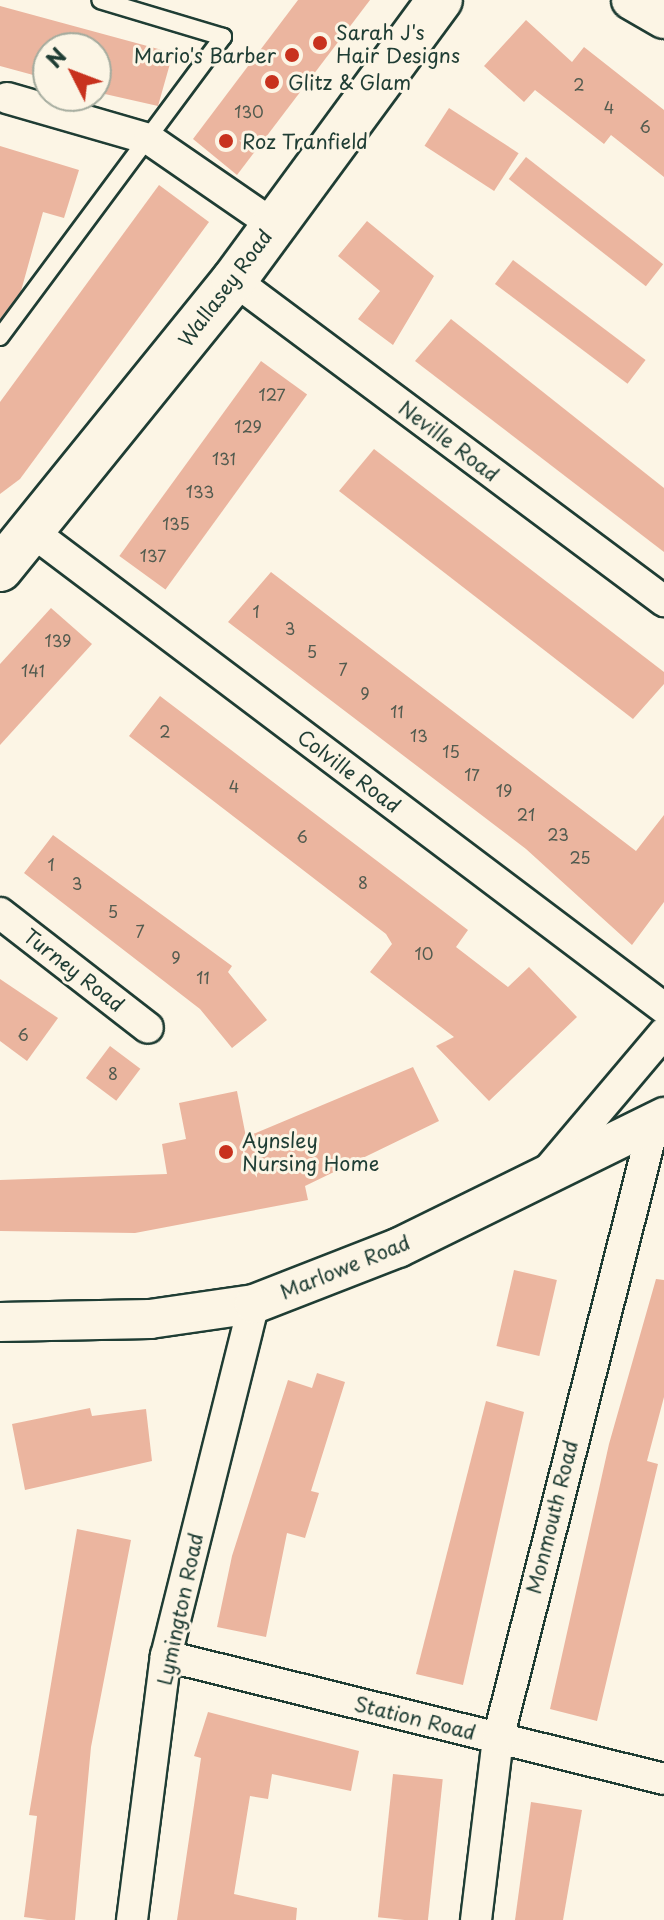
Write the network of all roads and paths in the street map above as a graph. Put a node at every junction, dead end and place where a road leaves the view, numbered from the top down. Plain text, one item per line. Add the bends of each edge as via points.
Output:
1 (100, 0) edge
2 (440, 0) edge
3 (631, 0) edge
4 (664, 19) edge
5 (7, 98) dead end
6 (149, 139) junction
7 (272, 224) junction
8 (234, 280) junction
9 (0, 337) edge
10 (34, 533) junction
11 (0, 569) edge
12 (664, 601) edge
13 (0, 913) edge
14 (664, 1008) edge
15 (148, 1028) dead end
16 (664, 1033) edge
17 (660, 1118) edge
18 (549, 1169) junction
19 (254, 1304) junction
20 (0, 1322) edge
21 (166, 1656) junction
22 (498, 1739) junction
23 (664, 1779) edge
24 (132, 1920) edge
25 (476, 1920) edge

1 - 6 lane via 223,37
2 - 7 main road, Wallasey Road
3 - 4 street
5 - 6 street
6 - 7 street
6 - 9 lane
7 - 8 main road, Wallasey Road
8 - 10 main road, Wallasey Road
8 - 12 street, Neville Road
10 - 11 main road, Wallasey Road
10 - 14 street, Colville Road
13 - 15 street, Turney Road
16 - 18 street
17 - 18 street, Marlowe Road
17 - 22 street, Monmouth Road
18 - 19 street, Marlowe Road via 398,1248
19 - 20 street, Marlowe Road via 119,1322
19 - 21 street, Lymington Road
21 - 22 street, Station Road
21 - 24 street, Lymington Road
22 - 23 street, Station Road
22 - 25 street, Monmouth Road

